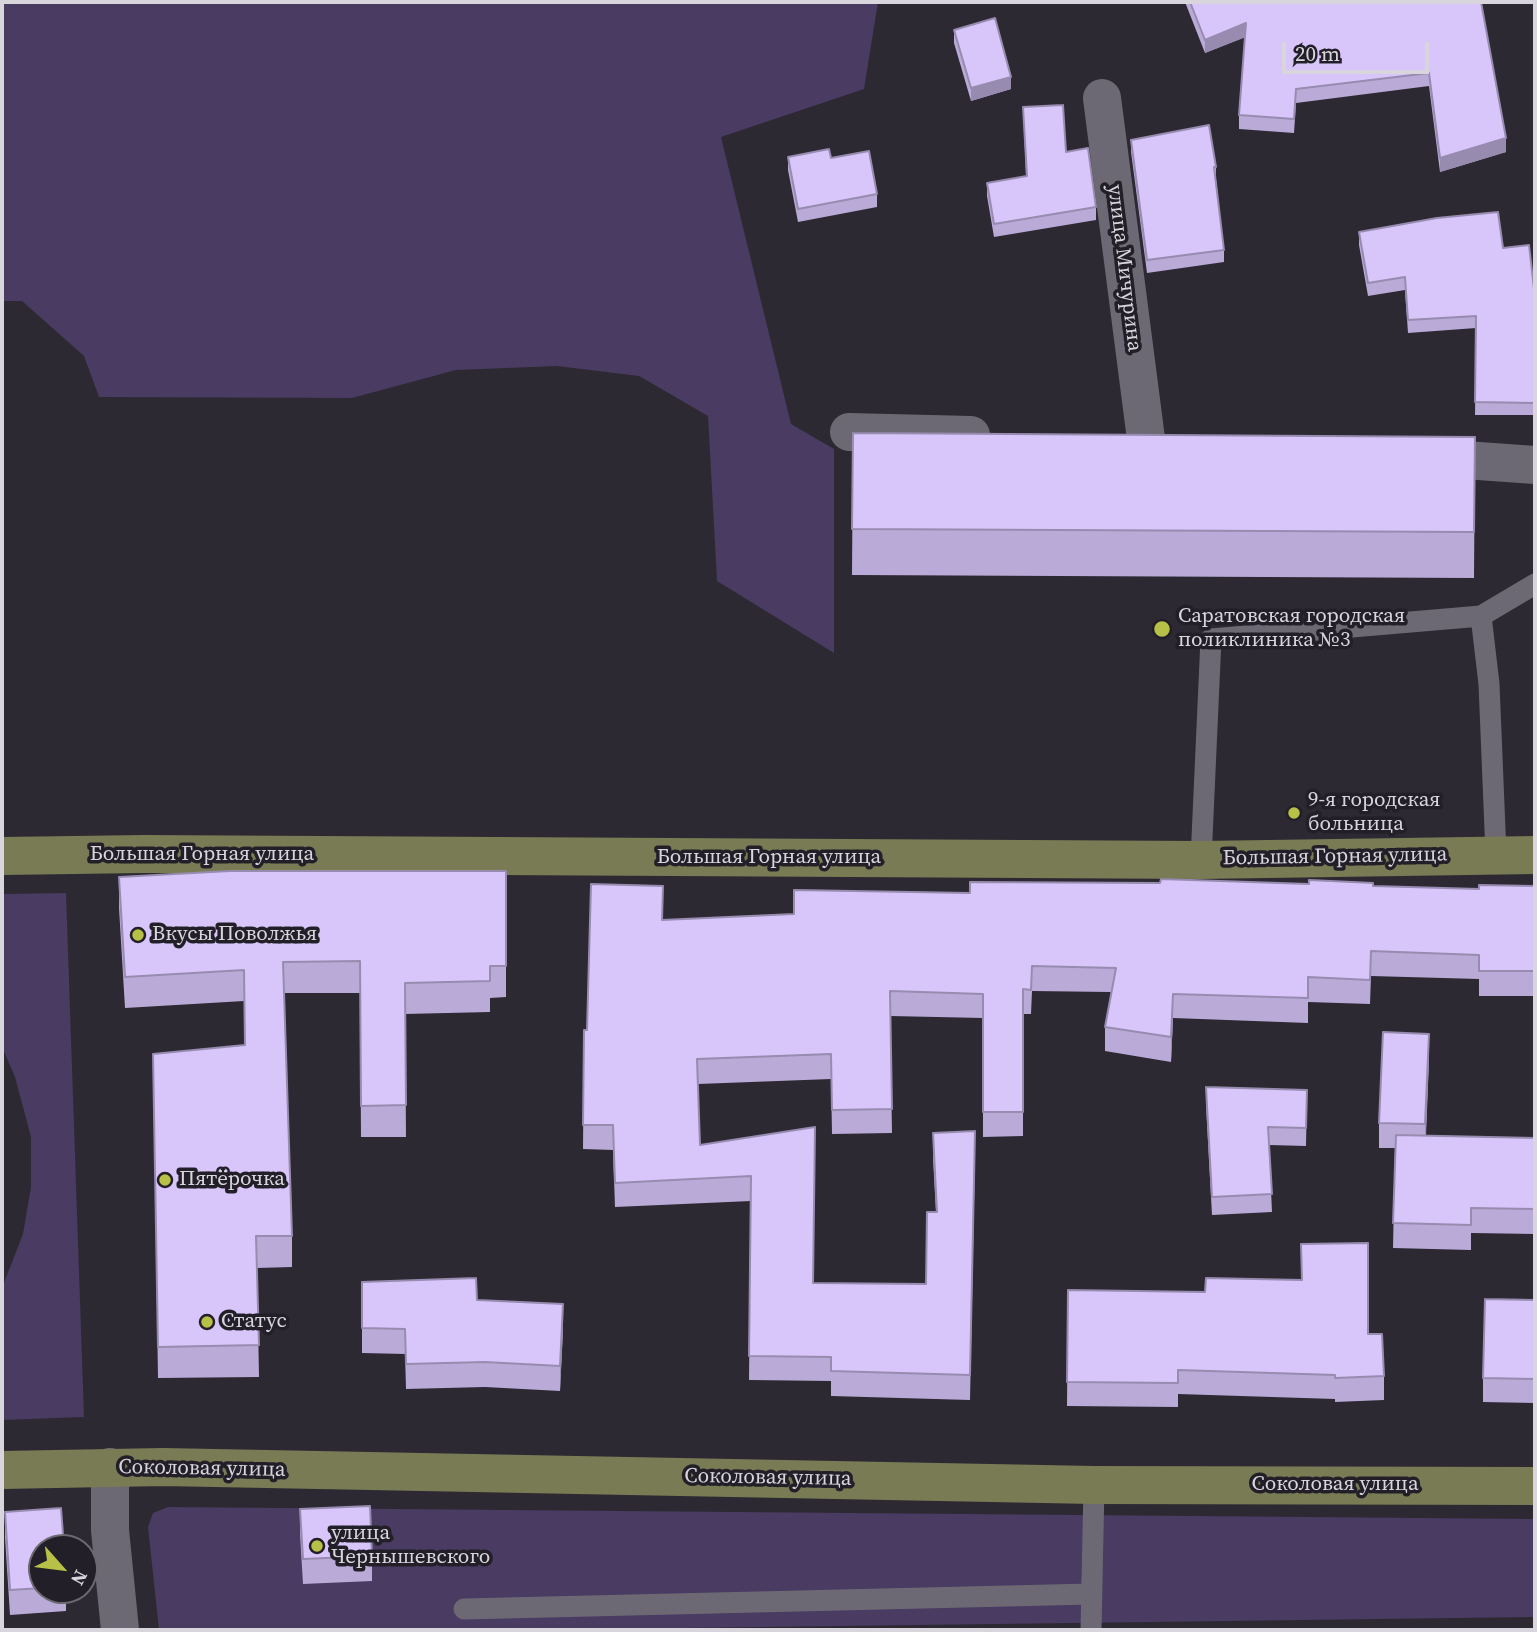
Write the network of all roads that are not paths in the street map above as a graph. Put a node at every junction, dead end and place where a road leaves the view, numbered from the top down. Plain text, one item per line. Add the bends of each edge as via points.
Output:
1 (1101, 98) dead end
2 (849, 432) dead end
3 (1011, 436) edge
4 (1105, 438) edge
5 (1382, 454) edge
6 (1535, 465) edge
7 (1535, 584) edge
8 (1481, 616) junction
9 (1496, 854) junction
10 (1535, 855) edge
11 (2, 856) edge
12 (1200, 860) junction
13 (110, 1468) junction
14 (2, 1470) edge
15 (1094, 1485) junction
16 (1535, 1486) edge
17 (1091, 1594) junction
18 (464, 1609) dead end
19 (120, 1630) edge
20 (1091, 1630) edge

1 - 4 street, улица Мичурина via 1159,440
2 - 3 street
5 - 6 street
7 - 8 lane
8 - 9 lane via 1489,684
8 - 12 lane via 1211,639
9 - 10 main road, Большая Горная улица
9 - 12 main road, Большая Горная улица
11 - 12 main road, Большая Горная улица
13 - 14 main road, Соколовая улица
13 - 15 main road, Соколовая улица
13 - 19 street via 110,1530
15 - 16 main road, Соколовая улица
15 - 17 lane
17 - 18 lane
17 - 20 lane

